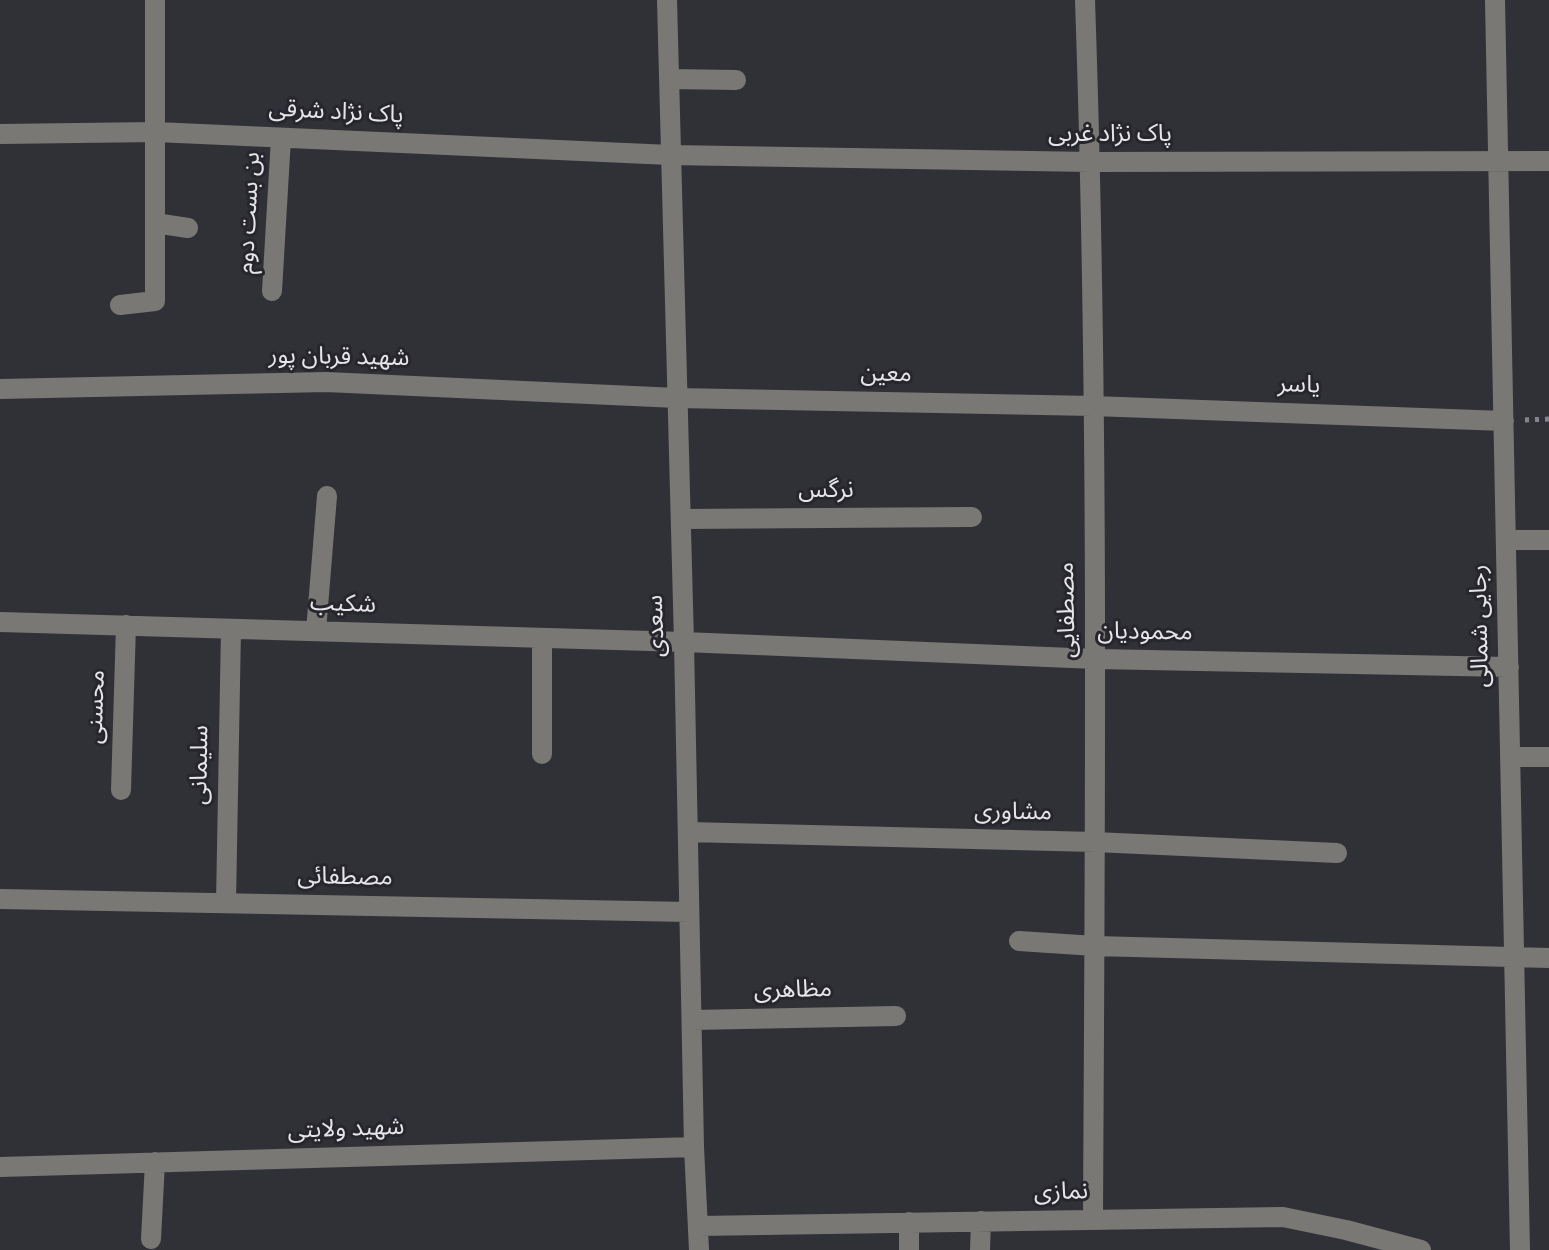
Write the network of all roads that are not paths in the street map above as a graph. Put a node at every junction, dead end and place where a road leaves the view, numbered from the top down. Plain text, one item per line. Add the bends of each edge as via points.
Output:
1 (155, 0) edge
2 (667, 0) edge
3 (1085, 0) edge
4 (1495, 0) edge
5 (669, 79) junction
6 (736, 80) dead end
7 (156, 132) junction
8 (0, 134) edge
9 (281, 138) junction
10 (670, 155) junction
11 (1549, 161) edge
12 (1091, 162) junction
13 (1498, 162) junction
14 (155, 223) junction
15 (188, 228) dead end
16 (272, 291) dead end
17 (120, 305) dead end
18 (0, 389) edge
19 (677, 398) junction
20 (1093, 406) junction
21 (1504, 421) junction
22 (327, 496) dead end
23 (972, 517) dead end
24 (681, 519) junction
25 (1506, 540) junction
26 (1549, 540) edge
27 (0, 622) edge
28 (126, 625) junction
29 (231, 629) junction
30 (316, 631) junction
31 (542, 638) junction
32 (684, 642) junction
33 (1096, 659) junction
34 (1509, 667) junction
35 (542, 754) dead end
36 (1510, 757) junction
37 (1549, 757) edge
38 (121, 790) dead end
39 (688, 832) junction
40 (1095, 842) junction
41 (1337, 853) dead end
42 (0, 899) edge
43 (226, 903) junction
44 (689, 912) junction
45 (1019, 941) dead end
46 (1095, 946) junction
47 (1514, 958) junction
48 (1549, 958) edge
49 (896, 1016) dead end
50 (692, 1020) junction
51 (694, 1147) junction
52 (155, 1162) junction
53 (0, 1167) edge
54 (1093, 1219) junction
55 (981, 1221) junction
56 (909, 1222) junction
57 (698, 1226) junction
58 (151, 1239) dead end
59 (699, 1250) edge
60 (909, 1250) edge
61 (980, 1250) edge
62 (1421, 1250) edge
63 (1520, 1250) edge

1 - 7 street
2 - 5 street, سعدی
3 - 12 street, مصطفایی
4 - 13 street, رجایی شمالی
5 - 6 street
5 - 10 street, سعدی
7 - 8 street, پاک نژاد شرقی
7 - 9 street, پاک نژاد شرقی
7 - 14 street
9 - 10 street, پاک نژاد شرقی
9 - 16 street, بن بست دوم
10 - 12 street, پاک نژاد غربی
10 - 19 street, سعدی
11 - 13 street, پاک نژاد غربی
12 - 13 street, پاک نژاد غربی
12 - 20 street, مصطفایی
13 - 21 street, رجایی شمالی
14 - 15 street
14 - 17 street via 155,301
18 - 19 street, شهید قربان پور via 326,382
19 - 20 street, معین
19 - 24 street, سعدی
20 - 21 street, یاسر
20 - 33 street, مصطفایی
21 - 25 street, رجایی شمالی
22 - 30 street
23 - 24 street, نرگس
24 - 32 street, سعدی
25 - 26 street
25 - 34 street, رجایی شمالی
27 - 28 street, شکیب
28 - 29 street, شکیب
28 - 38 street, محسنی
29 - 30 street, شکیب
29 - 43 street, سلیمانی
30 - 31 street, شکیب
31 - 32 street, شکیب
31 - 35 street
32 - 33 street, محمودیان
32 - 39 street, سعدی
33 - 34 street, محمودیان
33 - 40 street, مصطفایی
34 - 36 street, رجایی شمالی
36 - 37 street
36 - 47 street, رجایی شمالی
39 - 40 street, مشاوری
39 - 44 street, سعدی
40 - 41 street, مشاوری
40 - 46 street, مصطفایی
42 - 43 street, مصطفائی
43 - 44 street, مصطفائی
44 - 50 street, سعدی
45 - 46 street
46 - 47 street
46 - 54 street, مصطفایی
47 - 48 street
47 - 63 street, رجایی شمالی
49 - 50 street, مظاهری
50 - 51 street, سعدی
51 - 52 street, شهید ولایتی
51 - 57 street, سعدی
52 - 53 street, شهید ولایتی
52 - 58 street
54 - 55 street, نمازی
54 - 62 street, نمازی via 1283,1217
55 - 56 street, نمازی
55 - 61 street
56 - 57 street, نمازی
56 - 60 street
57 - 59 street, سعدی

